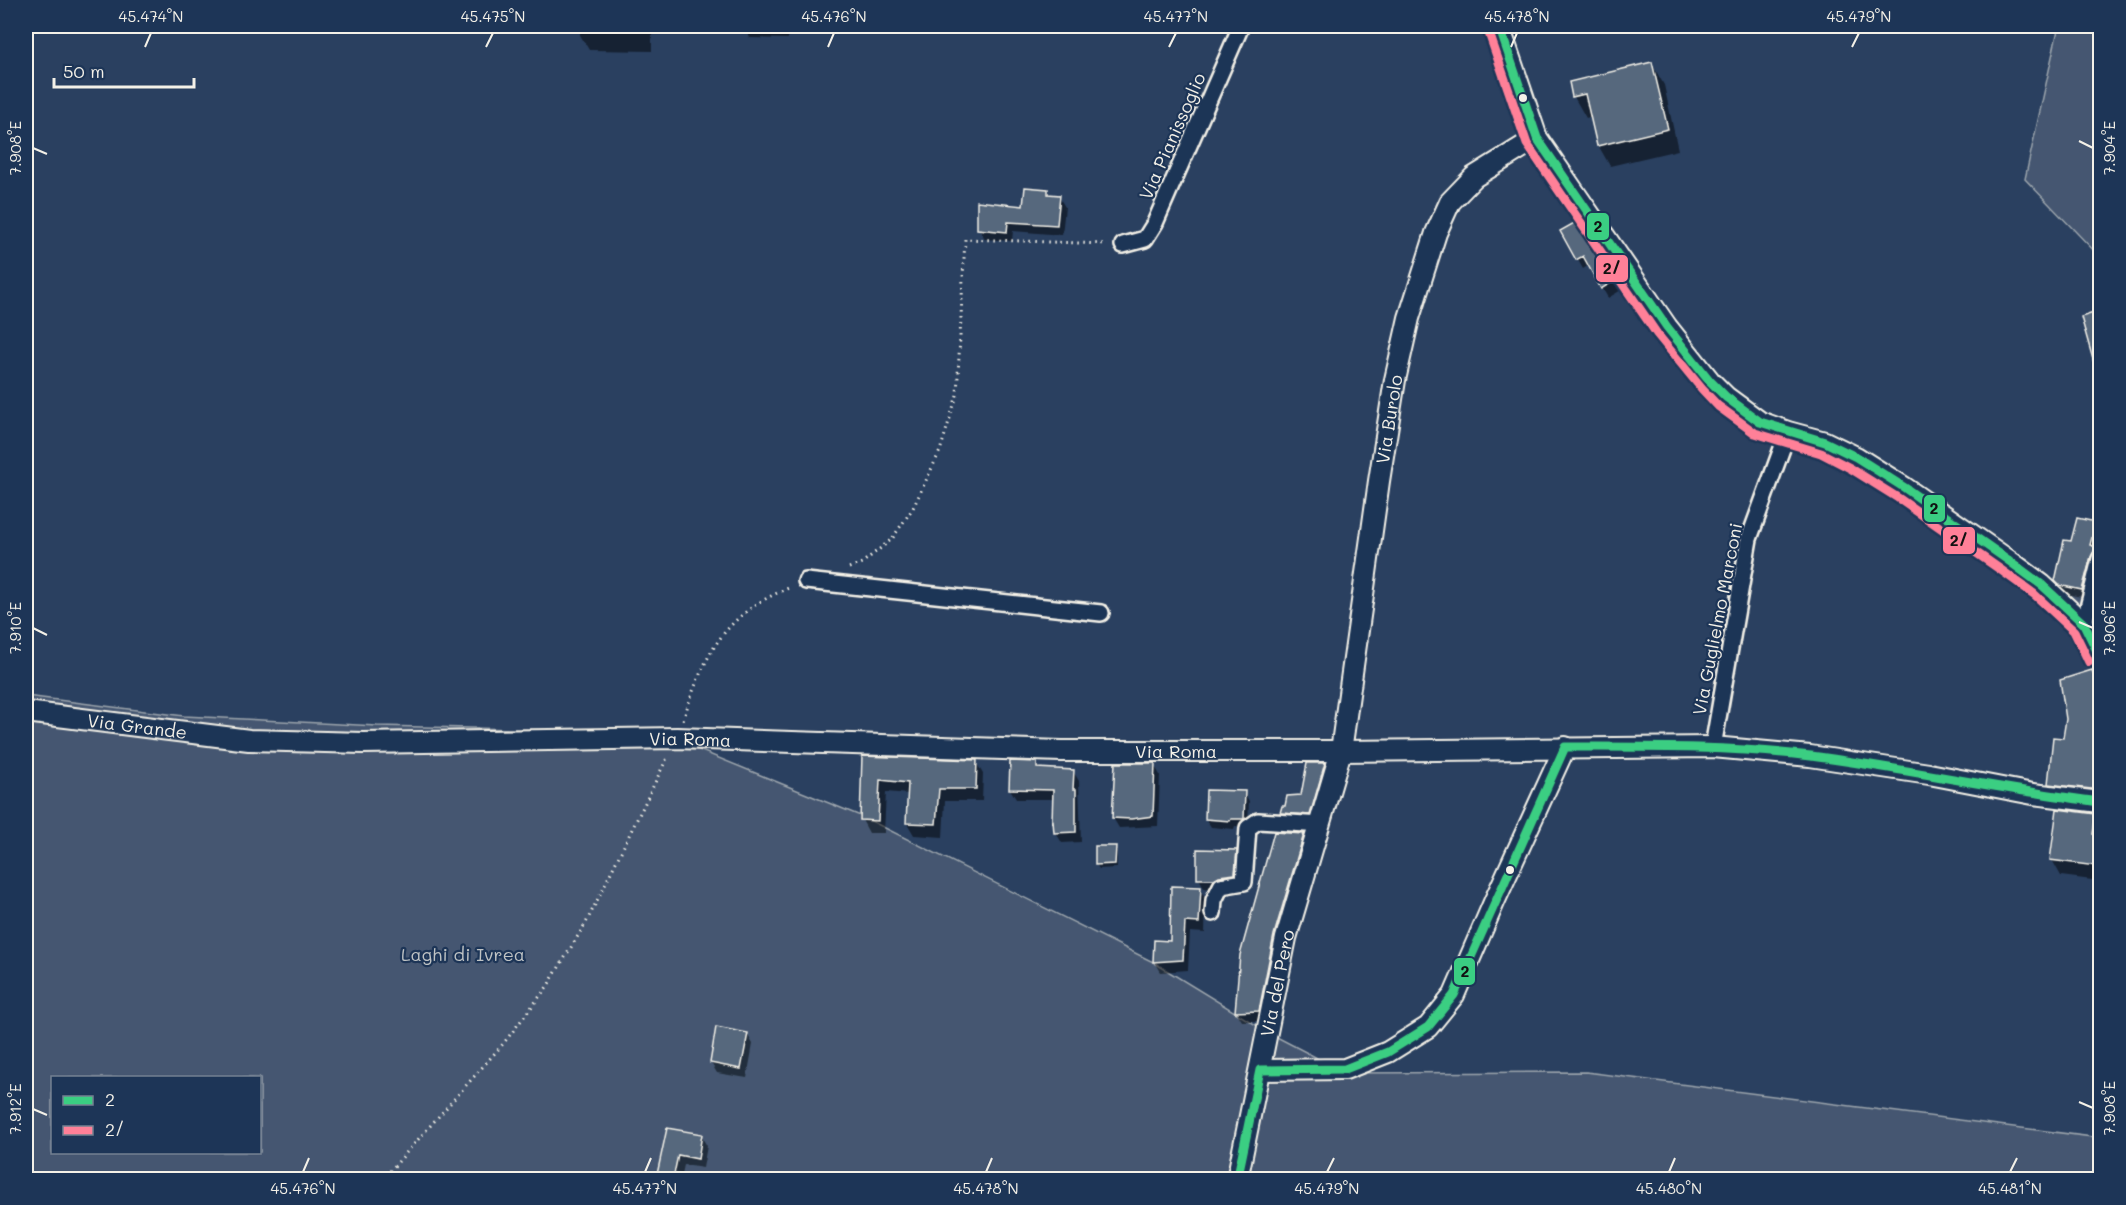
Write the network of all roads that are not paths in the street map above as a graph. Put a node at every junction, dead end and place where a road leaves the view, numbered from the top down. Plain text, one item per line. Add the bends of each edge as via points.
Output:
1 (1241, 26) edge
2 (1500, 26) edge
3 (1537, 138) junction
4 (1123, 245) road end
5 (1788, 432) junction
6 (2100, 559) edge
7 (806, 581) road end
8 (1101, 613) dead end
9 (2084, 624) junction
10 (2100, 657) edge
11 (26, 712) edge
12 (249, 740) joint
13 (1565, 747) junction
14 (1713, 747) junction
15 (1341, 751) junction
16 (2100, 802) edge
17 (1321, 825) junction
18 (1213, 913) dead end
19 (1260, 1070) junction
20 (1237, 1179) edge

1 - 4 street, Via Pianissoglio via 1155,223 1145,239
2 - 3 street
3 - 5 street via 1697,366 1726,397 1760,422
3 - 15 street, Via Burolo via 1474,177 1450,202 1436,233 1409,318 1395,380
5 - 9 street via 1826,442 1905,488 2042,585
5 - 14 street, Via Guglielmo Marconi via 1749,539
6 - 9 street
7 - 8 street
9 - 10 street
11 - 12 street, Via Grande
12 - 15 street, Via Roma via 363,743 677,738 1062,751
13 - 14 street, Via Roma
13 - 15 street, Via Roma
13 - 19 street via 1454,995 1428,1027 1388,1052 1345,1069
14 - 16 street, Via Roma via 1810,756
15 - 17 street, Via del Pero
17 - 18 street via 1258,821 1248,828 1244,882 1221,886
17 - 19 street, Via del Pero via 1286,938
19 - 20 street, Via del Pero

